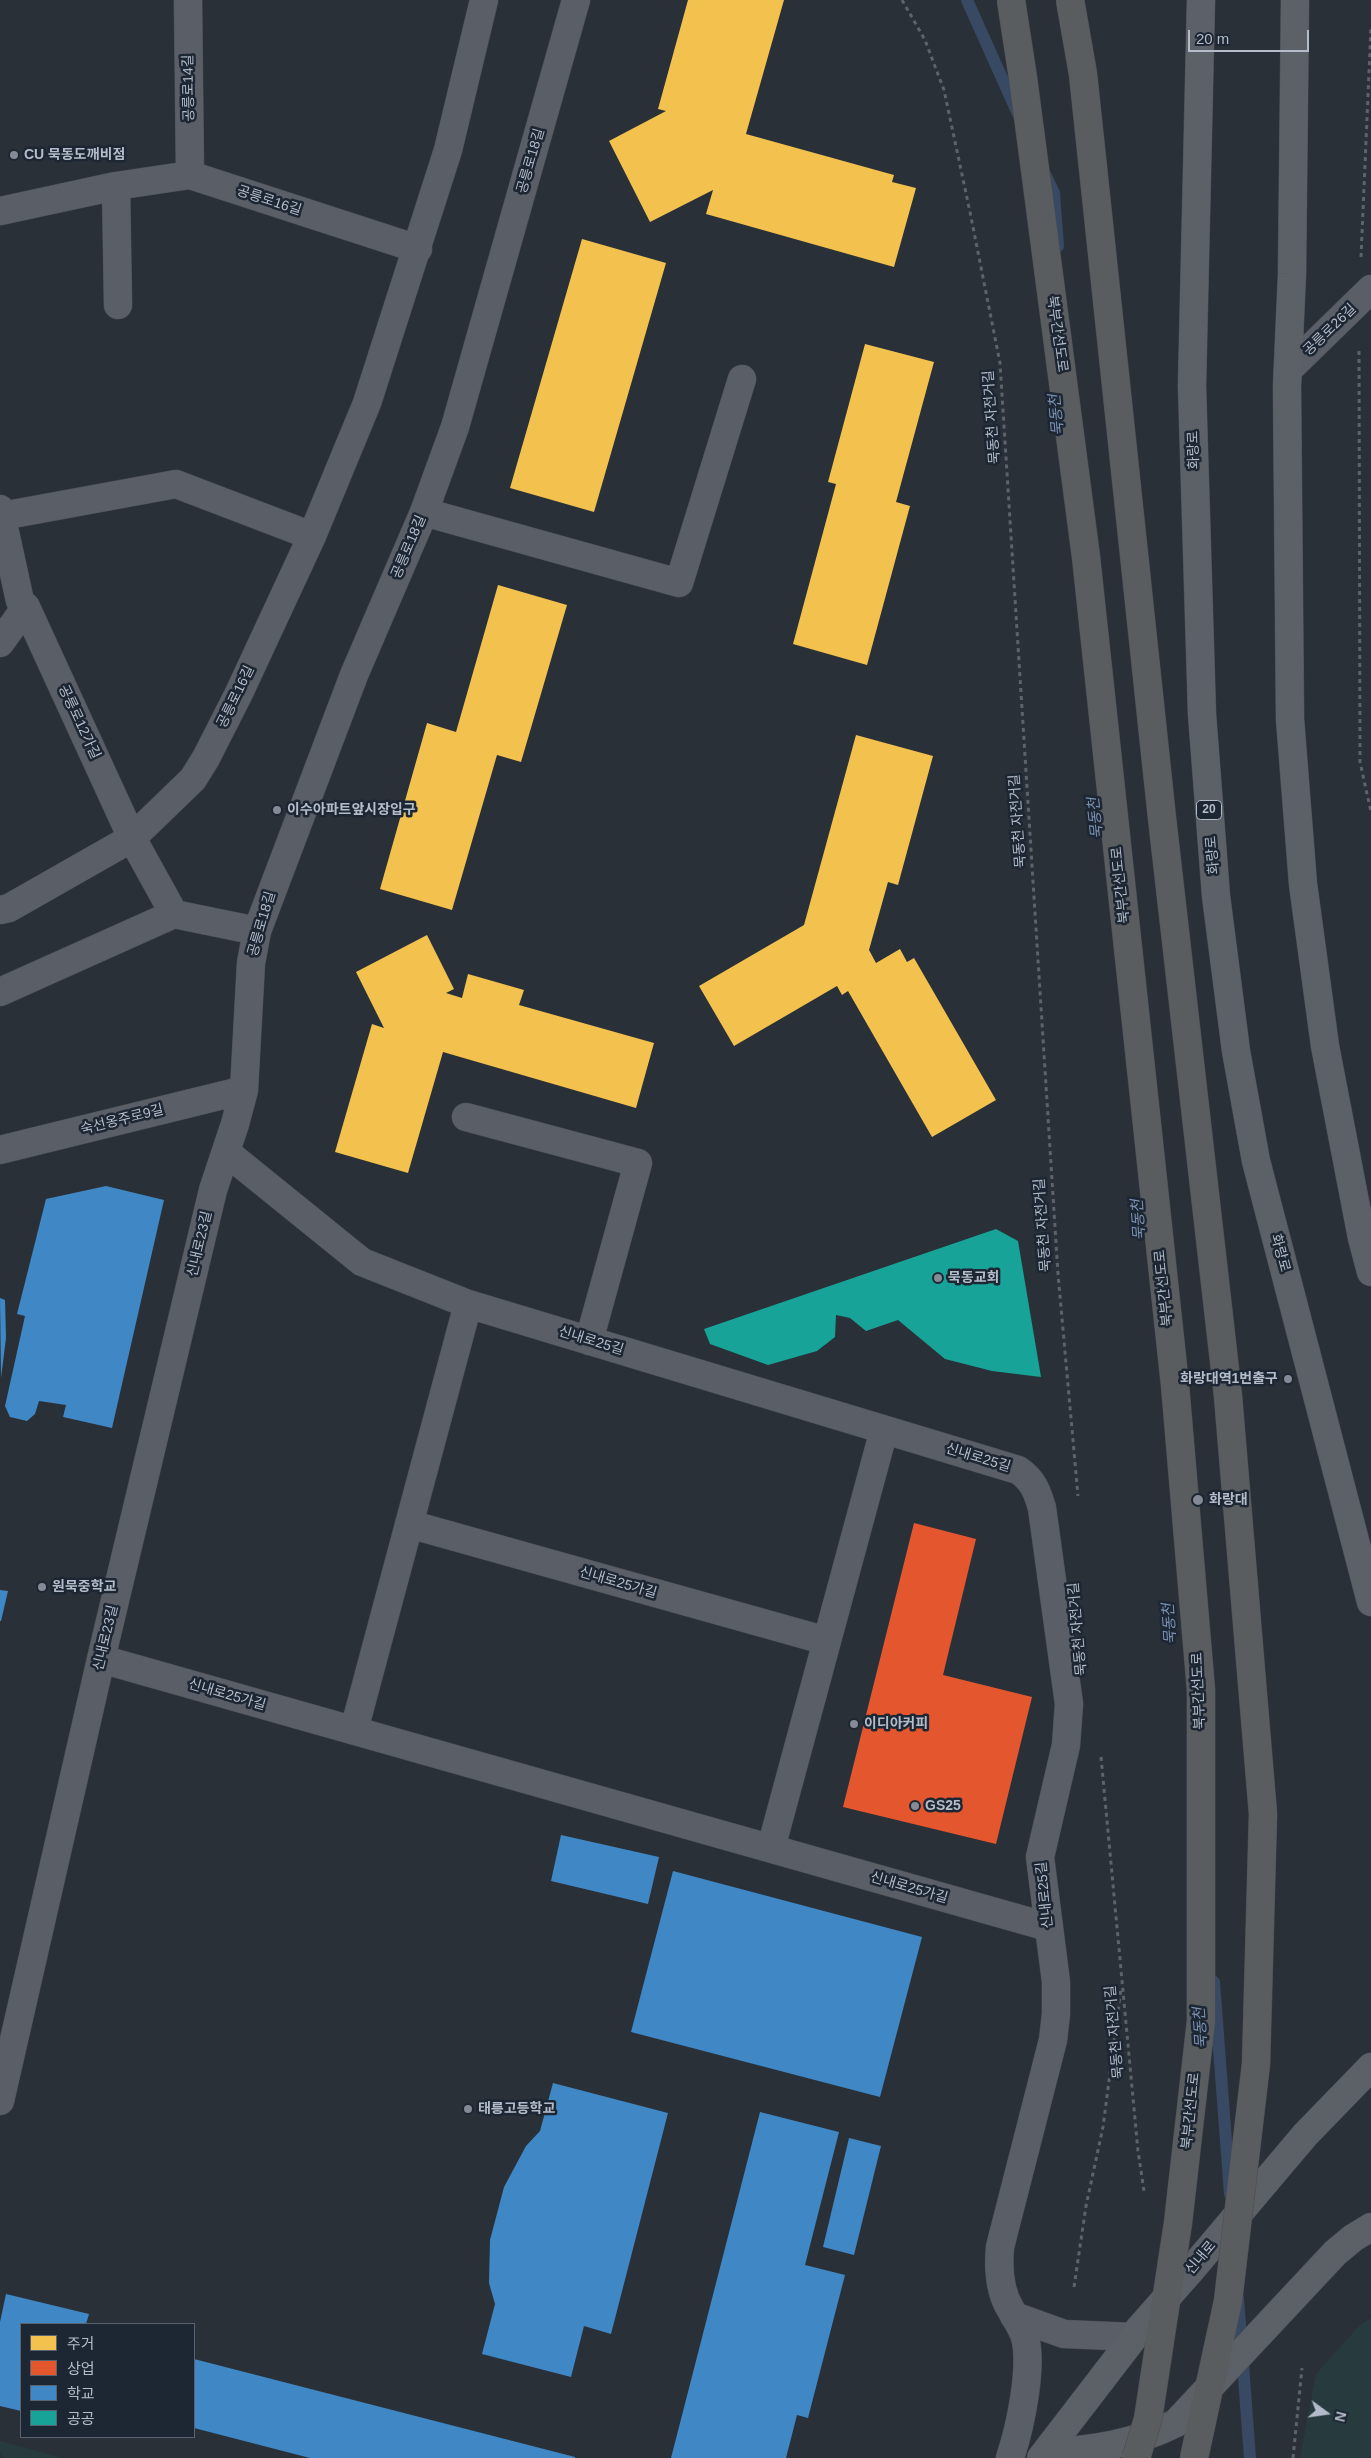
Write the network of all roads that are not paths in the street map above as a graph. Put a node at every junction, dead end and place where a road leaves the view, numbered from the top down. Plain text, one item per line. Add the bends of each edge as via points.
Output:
1 (188, 0) edge
2 (484, 0) edge
3 (576, 0) edge
4 (1011, 0) edge
5 (1070, 0) edge
6 (1201, 0) edge
7 (1295, 0) edge
8 (190, 175) junction
9 (116, 186) junction
10 (0, 211) edge
11 (418, 249) junction
12 (1365, 295) edge
13 (118, 305) dead end
14 (1288, 370) junction
15 (742, 379) dead end
16 (1, 512) edge
17 (424, 512) junction
18 (312, 536) junction
19 (26, 607) junction
20 (0, 643) edge
21 (132, 838) junction
22 (0, 910) edge
23 (174, 914) junction
24 (257, 931) junction
25 (0, 992) edge
26 (244, 1090) junction
27 (466, 1117) dead end
28 (0, 1150) edge
29 (226, 1152) junction
30 (1371, 1272) edge
31 (468, 1304) junction
32 (590, 1341) junction
33 (884, 1430) junction
34 (409, 1524) junction
35 (1371, 1602) edge
36 (827, 1641) junction
37 (101, 1659) junction
38 (354, 1730) junction
39 (770, 1848) junction
40 (1048, 1927) junction
41 (1371, 2067) edge
42 (0, 2102) edge
43 (1362, 2233) edge
44 (1014, 2316) junction
45 (1137, 2333) junction
46 (1043, 2456) edge
47 (1010, 2458) edge
48 (1136, 2458) edge
49 (1194, 2458) edge

1 - 8 street, 공릉로14길
2 - 11 street, 공릉로16길 via 448,150
3 - 17 street, 공릉로18길 via 454,427
4 - 48 highway, 북부간선도로, bridge via 1087,566 1175,1385 1200,1690 1201,2021 1178,2223 1148,2419
5 - 49 highway, bridge via 1083,74 1162,818 1228,1396 1263,1814 1256,2064 1228,2301
6 - 35 main road, 화랑로 / 20 via 1192,386 1202,714 1216,896 1236,1051 1256,1161
7 - 14 main road
8 - 9 street, 공릉로16길
8 - 11 street, 공릉로16길
9 - 10 street, 공릉로16길
9 - 13 street
11 - 18 street, 공릉로16길 via 367,403
12 - 14 street, 공릉로26길
14 - 30 main road via 1290,719 1303,884 1325,1046
15 - 17 street via 679,584
16 - 18 street via 176,484
16 - 19 street, 공릉로12가길 via 20,601
17 - 24 street, 공릉로18길 via 354,675
18 - 21 street, 공릉로16길 via 206,758 193,779
19 - 20 street
19 - 21 street, 공릉로12가길
21 - 22 street via 9,908
21 - 23 street, 공릉로12가길
23 - 24 street
23 - 25 street
24 - 26 street, 공릉로18길 via 251,963
26 - 28 street, 숙선옹주로9길
26 - 29 street, 신내로23길
27 - 32 street via 638,1163
29 - 31 street, 신내로25길 via 362,1262
29 - 37 street, 신내로23길 via 213,1190
31 - 32 street, 신내로25길
31 - 34 street
32 - 33 street, 신내로25길
33 - 36 street
33 - 40 street, 신내로25길 via 1018,1470 1030,1479 1038,1493 1070,1704 1066,1745 1040,1857
34 - 36 street, 신내로25가길
34 - 38 street
36 - 39 street
37 - 38 street, 신내로25가길
37 - 42 street, 신내로23길
38 - 39 street, 신내로25가길
39 - 40 street, 신내로25가길
40 - 44 street, 신내로25길 via 1056,1982 1053,2040 1000,2247 998,2269 1004,2297
41 - 45 main road, 신내로, bridge via 1305,2135
43 - 46 main road, bridge via 1335,2253 1176,2423 1152,2435 1101,2448
44 - 45 street via 1064,2334
44 - 47 street, 신내로25길 via 1024,2335 1028,2362
45 - 46 main road, 신내로

